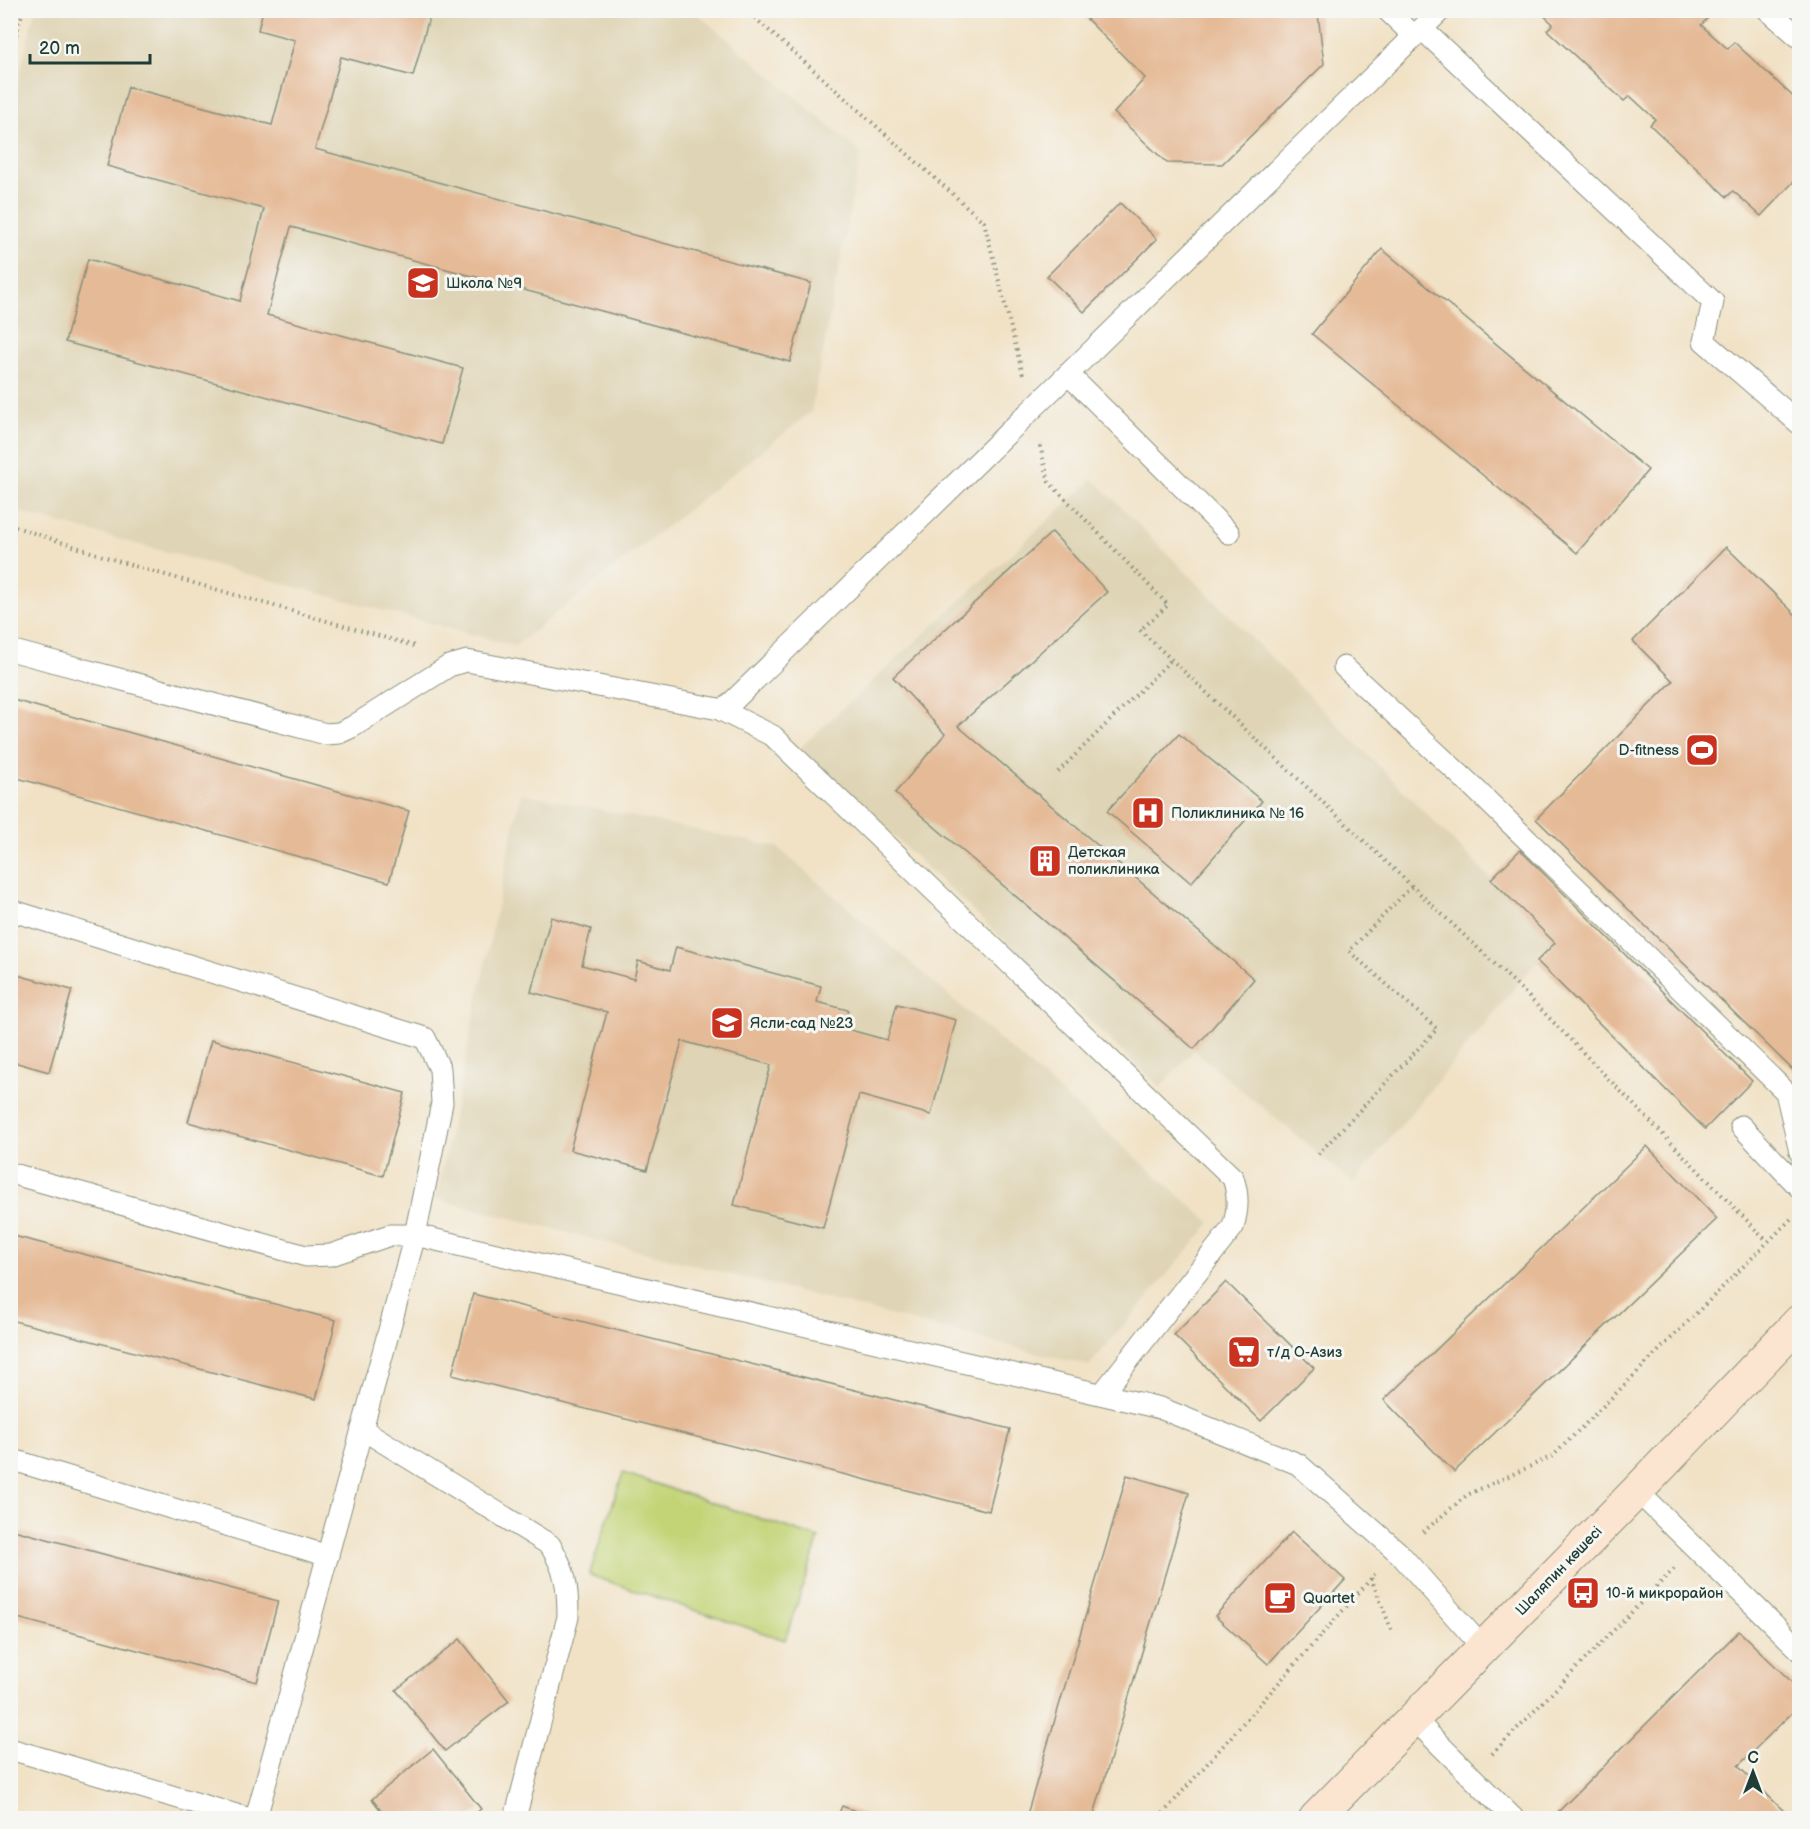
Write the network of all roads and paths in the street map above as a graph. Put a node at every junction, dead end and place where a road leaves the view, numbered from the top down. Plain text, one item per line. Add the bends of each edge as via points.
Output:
1 (23, 10) edge
2 (746, 10) edge
3 (1387, 10) edge
4 (1441, 10) edge
5 (1768, 10) edge
6 (1418, 33) junction
7 (1800, 38) edge
8 (10, 58) edge
9 (1068, 374) junction
10 (1031, 410) junction
11 (1800, 424) edge
12 (10, 525) edge
13 (1229, 533) dead end
14 (10, 650) edge
15 (1172, 659) junction
16 (464, 661) junction
17 (1344, 667) dead end
18 (723, 711) junction
19 (1058, 771) dead end
20 (1412, 886) junction
21 (10, 909) edge
22 (1741, 1126) dead end
23 (1800, 1152) edge
24 (1318, 1154) dead end
25 (10, 1173) edge
26 (1800, 1188) edge
27 (1800, 1210) edge
28 (415, 1235) junction
29 (1767, 1241) junction
30 (1800, 1321) edge
31 (1102, 1394) junction
32 (362, 1429) junction
33 (10, 1459) edge
34 (1637, 1491) junction
35 (1695, 1547) junction
36 (1399, 1553) junction
37 (328, 1556) junction
38 (1371, 1578) junction
39 (1392, 1631) dead end
40 (1483, 1648) junction
41 (1800, 1650) edge
42 (1414, 1719) junction
43 (10, 1749) edge
44 (1470, 1775) junction
45 (247, 1818) edge
46 (256, 1818) edge
47 (515, 1818) edge
48 (1159, 1818) edge
49 (1316, 1818) edge
50 (1513, 1818) edge

1 - 8 path
2 - 10 path via 984,222
3 - 6 lane
4 - 6 lane
5 - 7 lane
6 - 9 lane
6 - 11 lane via 1713,303 1704,341
9 - 10 lane
9 - 13 lane
10 - 15 path via 1049,482 1168,605 1140,630
10 - 18 lane
12 - 16 path via 127,564
14 - 16 lane via 326,734 352,727 449,666
15 - 19 path
15 - 20 path
16 - 18 lane
17 - 23 lane via 1786,1092
18 - 31 lane via 773,736 1233,1178 1238,1207 1233,1227
20 - 24 path via 1349,951 1437,1029
20 - 29 path via 1517,985
21 - 28 lane via 425,1038 440,1069 442,1103
22 - 26 lane
25 - 28 lane via 306,1257 331,1255 390,1235
27 - 29 path
28 - 31 lane
28 - 32 lane
29 - 36 path via 1553,1456 1467,1495
30 - 34 main road, Шаляпин көшесі
31 - 36 lane via 1161,1408 1298,1464
32 - 37 lane
32 - 47 lane via 550,1545 562,1564 568,1589 568,1617
33 - 37 lane
34 - 35 lane
34 - 40 main road, Шаляпин көшесі
35 - 41 lane
35 - 44 path
36 - 38 path
36 - 40 lane
37 - 46 lane
38 - 39 path
38 - 48 path
40 - 42 main road, Шаляпин көшесі
42 - 44 lane
42 - 49 main road, Шаляпин көшесі
43 - 45 lane
44 - 50 lane

